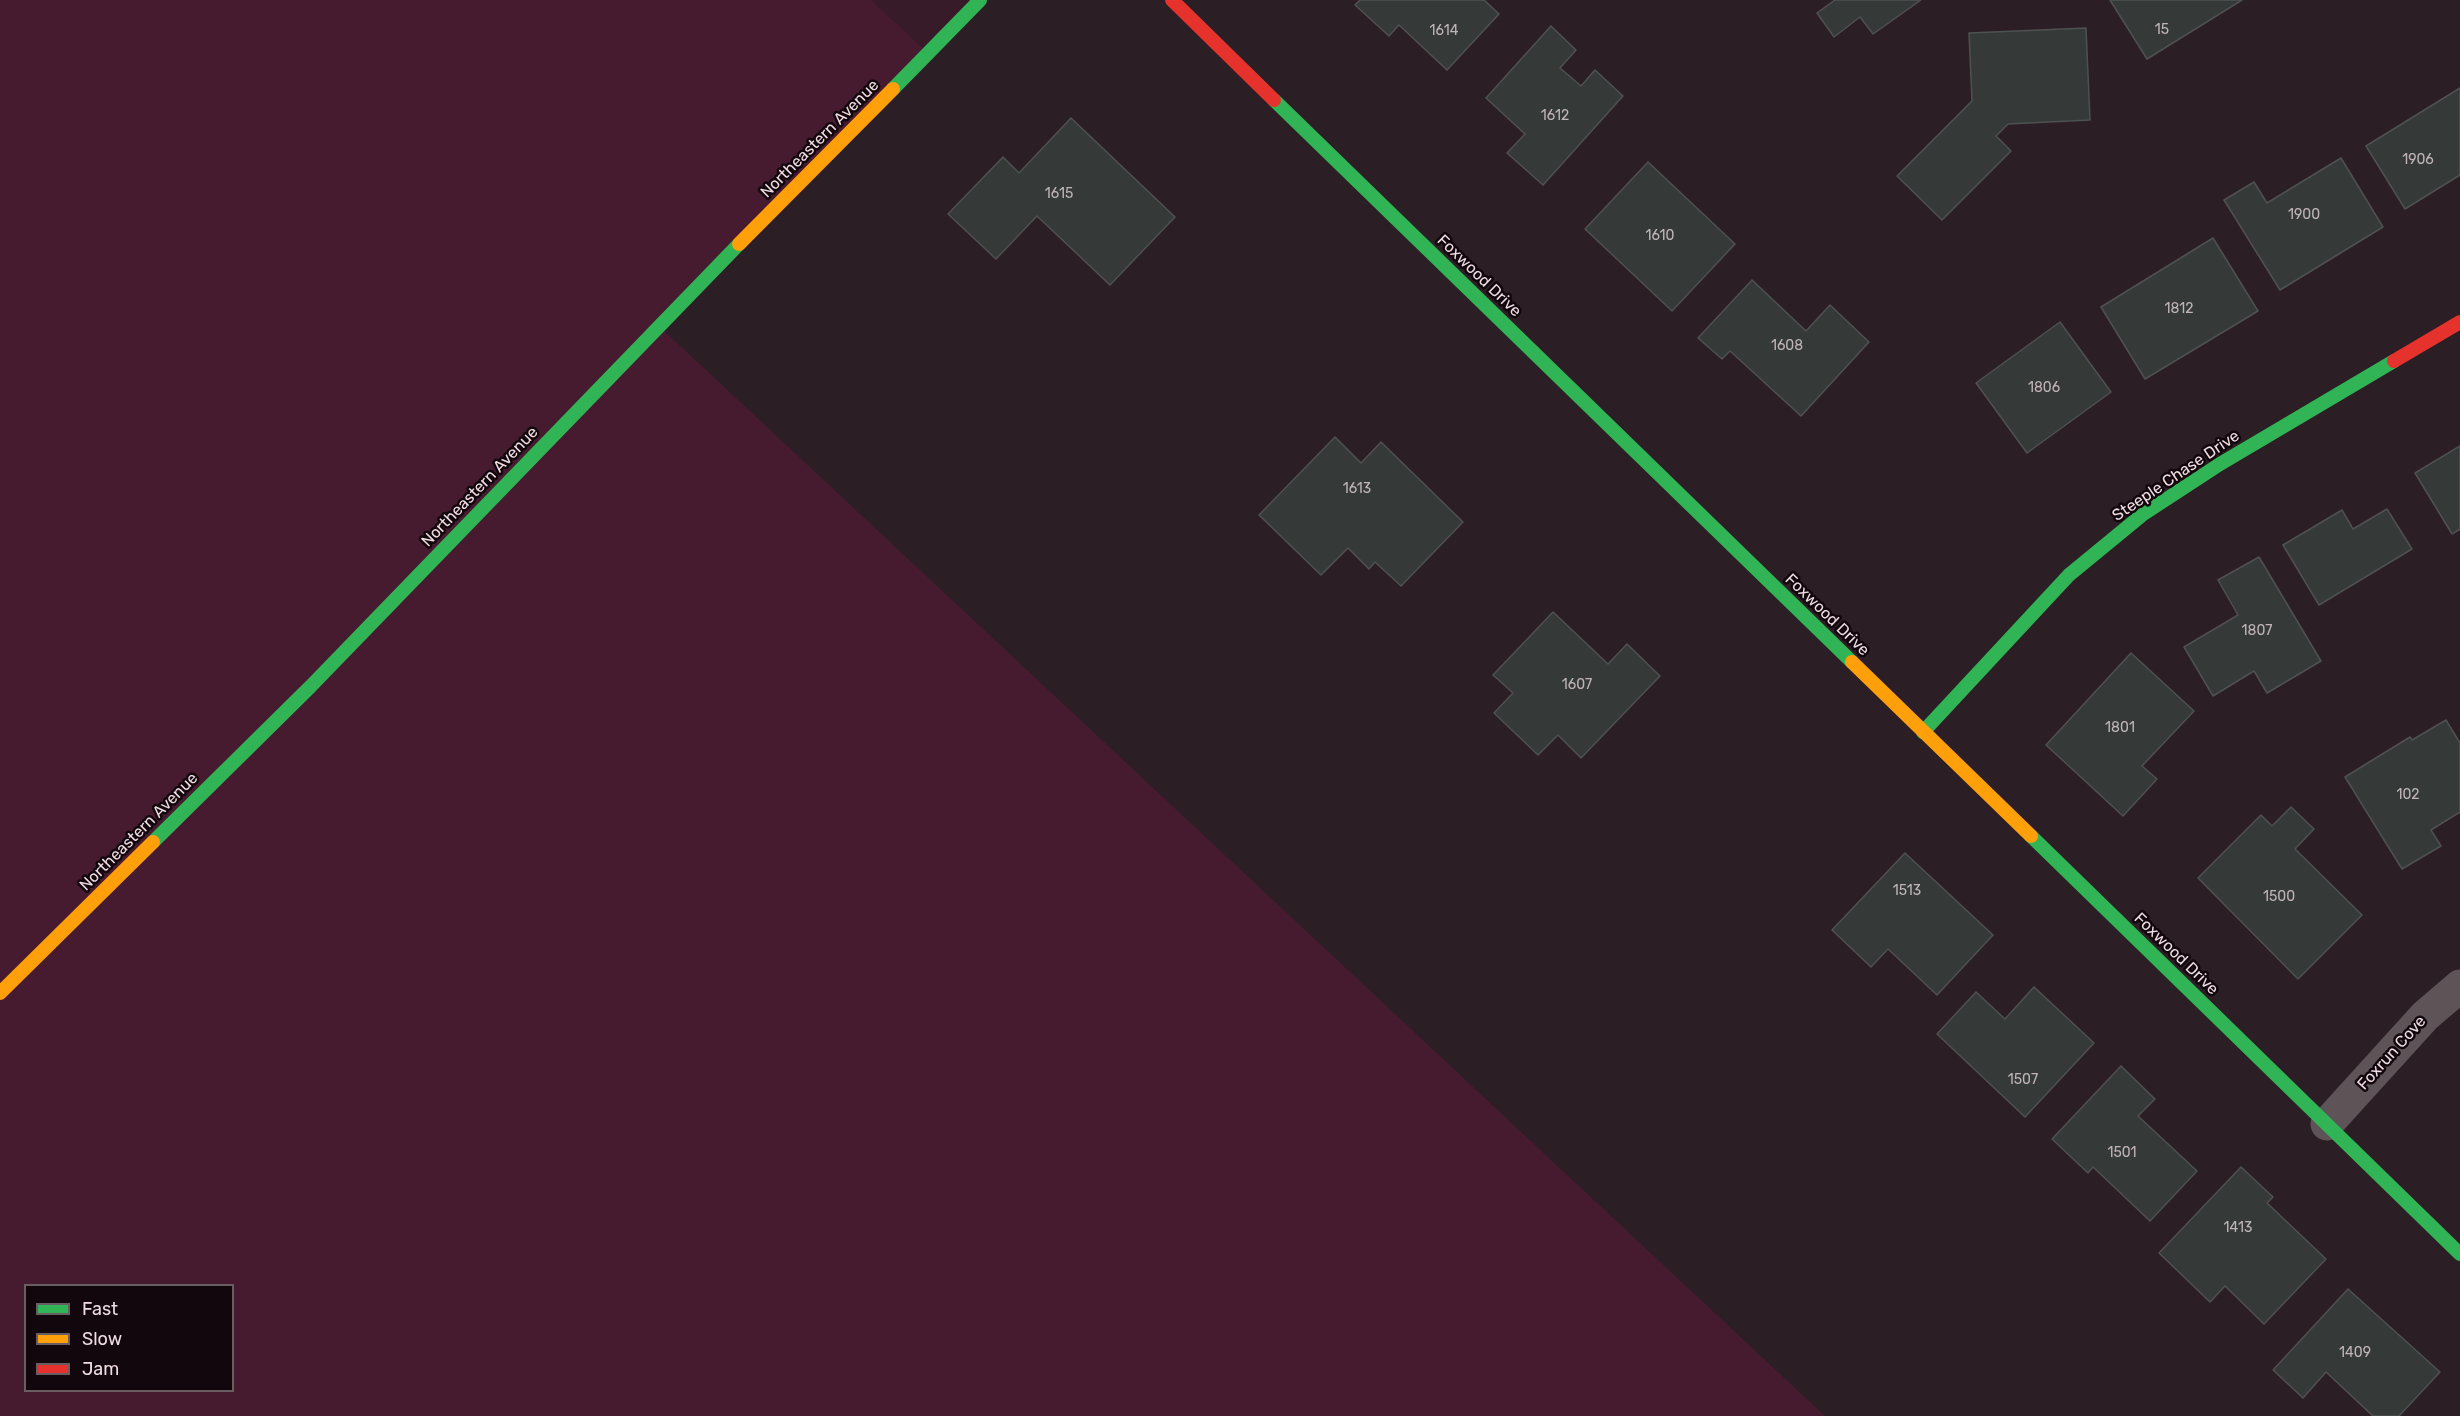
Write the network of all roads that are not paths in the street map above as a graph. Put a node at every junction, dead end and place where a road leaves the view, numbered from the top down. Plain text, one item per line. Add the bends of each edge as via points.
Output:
1 (980, 0) edge
2 (1172, 0) edge
3 (2460, 322) edge
4 (1923, 732) junction
5 (2460, 986) edge
6 (0, 993) edge
7 (2327, 1124) junction
8 (2460, 1254) edge

1 - 6 street, Northeastern Avenue via 311,686
2 - 4 street, Foxwood Drive
3 - 4 street, Steeple Chase Drive via 2220,464 2142,515 2070,575
4 - 7 street, Foxwood Drive
5 - 7 street, Foxrun Cove via 2425,1016
7 - 8 street, Foxwood Drive

